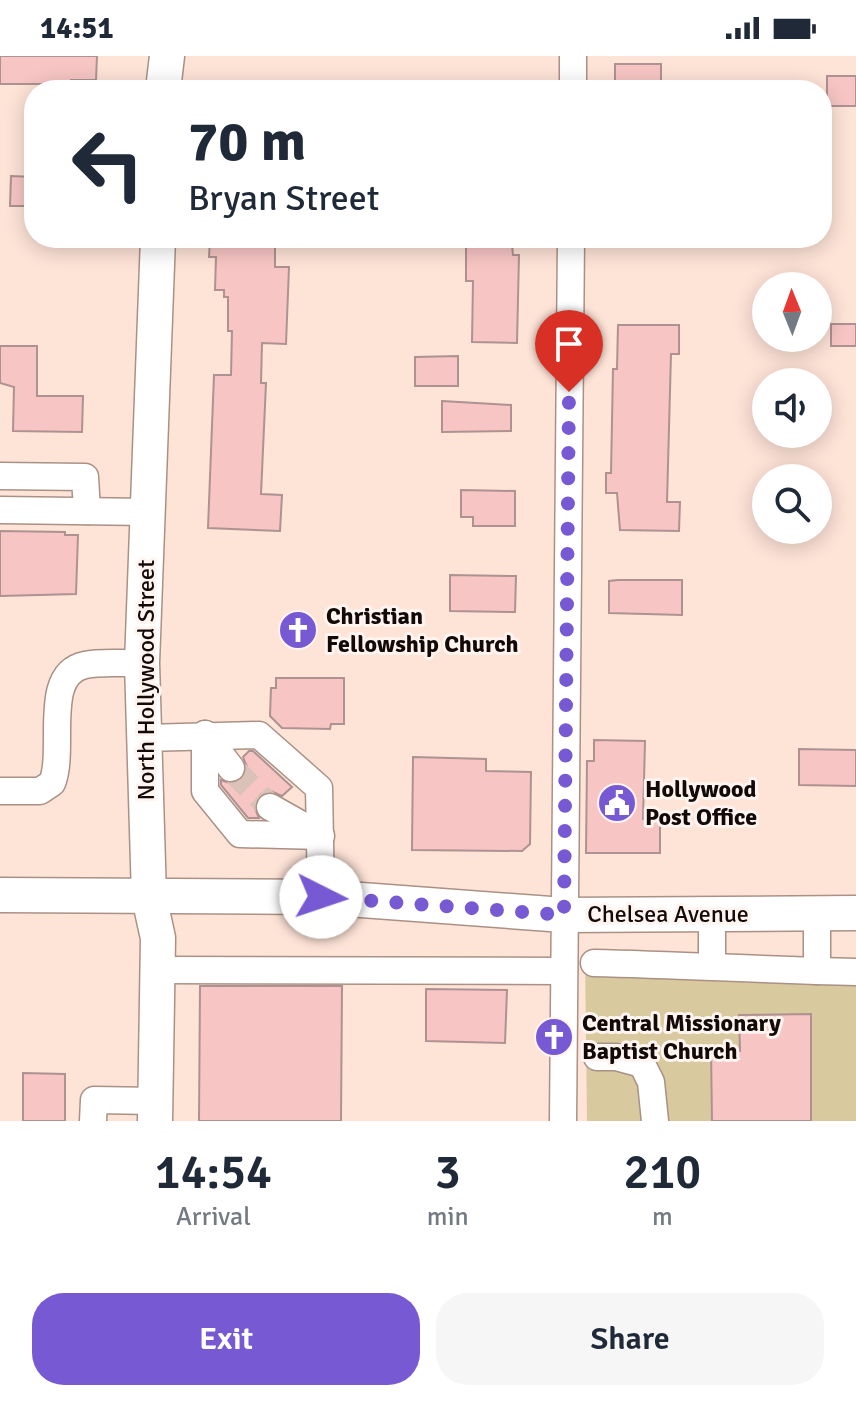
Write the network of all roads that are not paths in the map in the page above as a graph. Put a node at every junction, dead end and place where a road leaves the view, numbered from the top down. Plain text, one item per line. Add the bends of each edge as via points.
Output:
1 (167, 56) edge
2 (573, 56) edge
3 (164, 80) edge
4 (573, 80) edge
5 (158, 248) edge
6 (571, 248) edge
7 (0, 476) edge
8 (0, 510) edge
9 (87, 511) junction
10 (148, 512) junction
11 (142, 663) junction
12 (205, 734) junction
13 (145, 738) junction
14 (231, 768) tunnel mouth
15 (0, 791) edge
16 (270, 807) tunnel mouth
17 (321, 836) junction
18 (0, 895) edge
19 (149, 897) junction
20 (321, 897) junction
21 (856, 913) edge
22 (712, 914) junction
23 (817, 914) junction
24 (564, 915) junction
25 (594, 963) dead end
26 (712, 964) junction
27 (159, 970) junction
28 (564, 971) junction
29 (817, 971) junction
30 (856, 972) edge
31 (597, 1057) dead end
32 (155, 1111) edge
33 (93, 1121) edge
34 (563, 1121) edge
35 (655, 1121) edge

1 - 3 main road
2 - 4 street
5 - 10 main road, North Hollywood Street
6 - 24 street
7 - 9 street via 85,477
8 - 9 street
9 - 10 street
10 - 11 main road, North Hollywood Street
11 - 13 main road, North Hollywood Street
11 - 15 street via 86,664 70,670 59,690 57,770 52,783 40,791
12 - 13 street
12 - 14 street
12 - 17 street via 259,735 271,745 319,788
12 - 17 street via 205,791 240,834
13 - 19 main road, North Hollywood Street
16 - 17 street
17 - 20 street
18 - 19 main road, Chelsea Avenue
19 - 20 main road, Chelsea Avenue
19 - 27 main road, North Hollywood Street
20 - 24 main road, Chelsea Avenue
21 - 23 main road, Chelsea Avenue
22 - 23 main road, Chelsea Avenue
22 - 24 main road, Chelsea Avenue
22 - 26 street
23 - 29 street
24 - 28 street
25 - 26 street
26 - 29 street
27 - 28 street
27 - 32 main road, North Hollywood Street
28 - 34 street
29 - 30 street
31 - 35 street via 642,1064 651,1082
32 - 33 street via 94,1100

